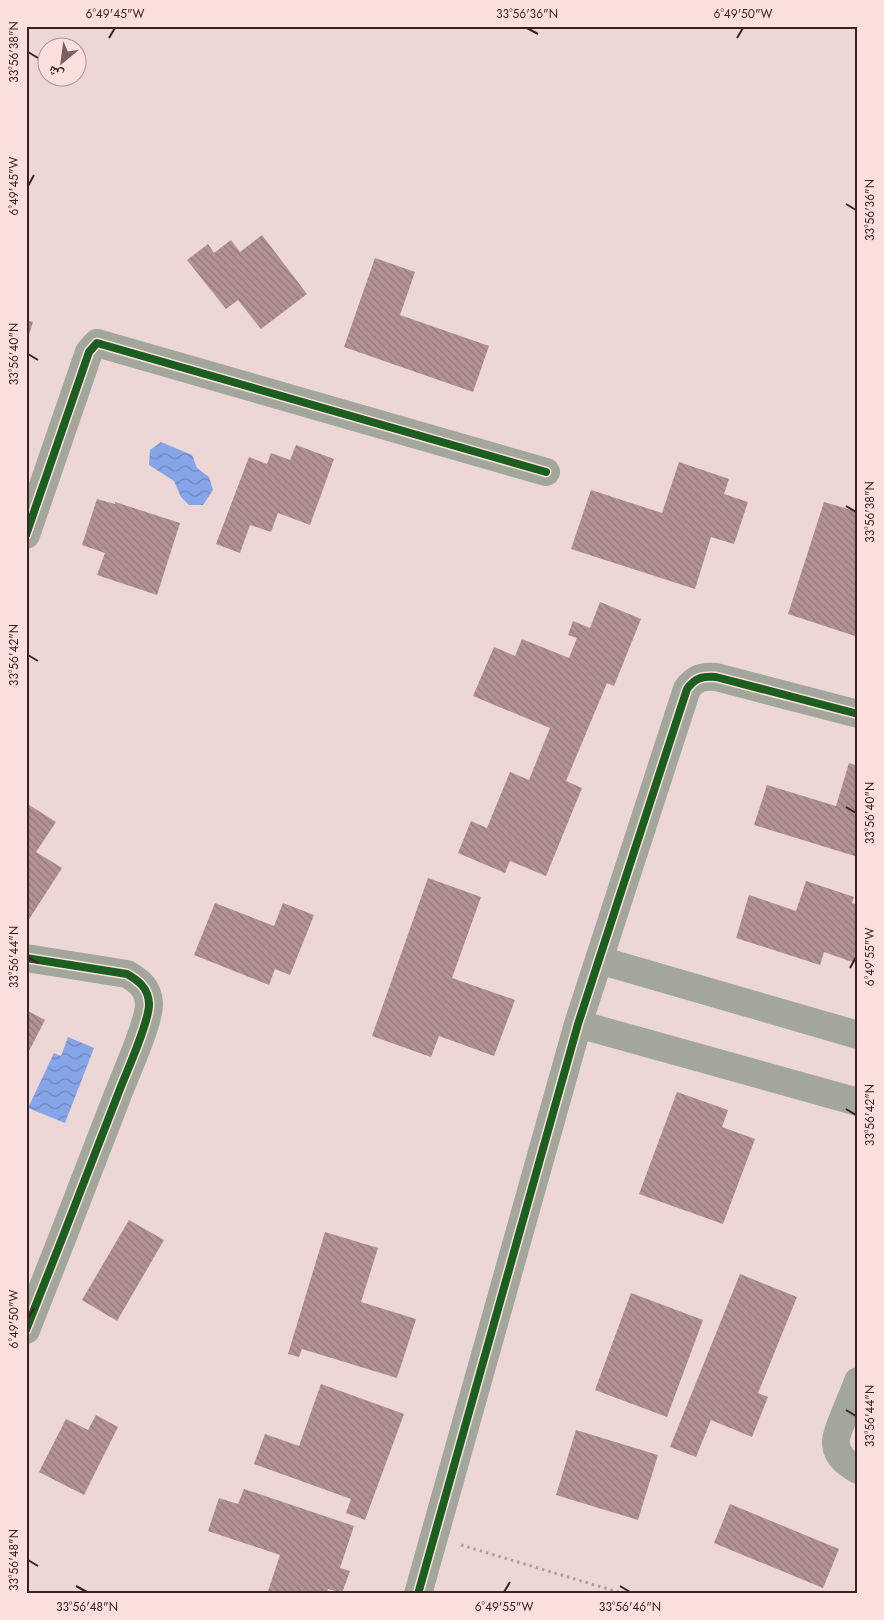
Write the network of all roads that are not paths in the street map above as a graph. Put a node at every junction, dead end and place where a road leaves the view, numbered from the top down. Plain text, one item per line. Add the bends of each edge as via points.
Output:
1 (546, 472) dead end
2 (26, 535) edge
3 (858, 714) edge
4 (26, 958) edge
5 (598, 960) junction
6 (578, 1024) junction
7 (858, 1035) edge
8 (858, 1102) edge
9 (26, 1330) edge
10 (857, 1384) edge
11 (858, 1470) edge
12 (418, 1594) edge

1 - 2 street via 97,343 88,352
3 - 5 street via 716,677 692,682 682,698
4 - 9 street via 127,974 146,990 149,1003 148,1015 129,1066
5 - 6 street
5 - 7 street
6 - 8 street
6 - 12 street
10 - 11 street via 836,1440 838,1453

